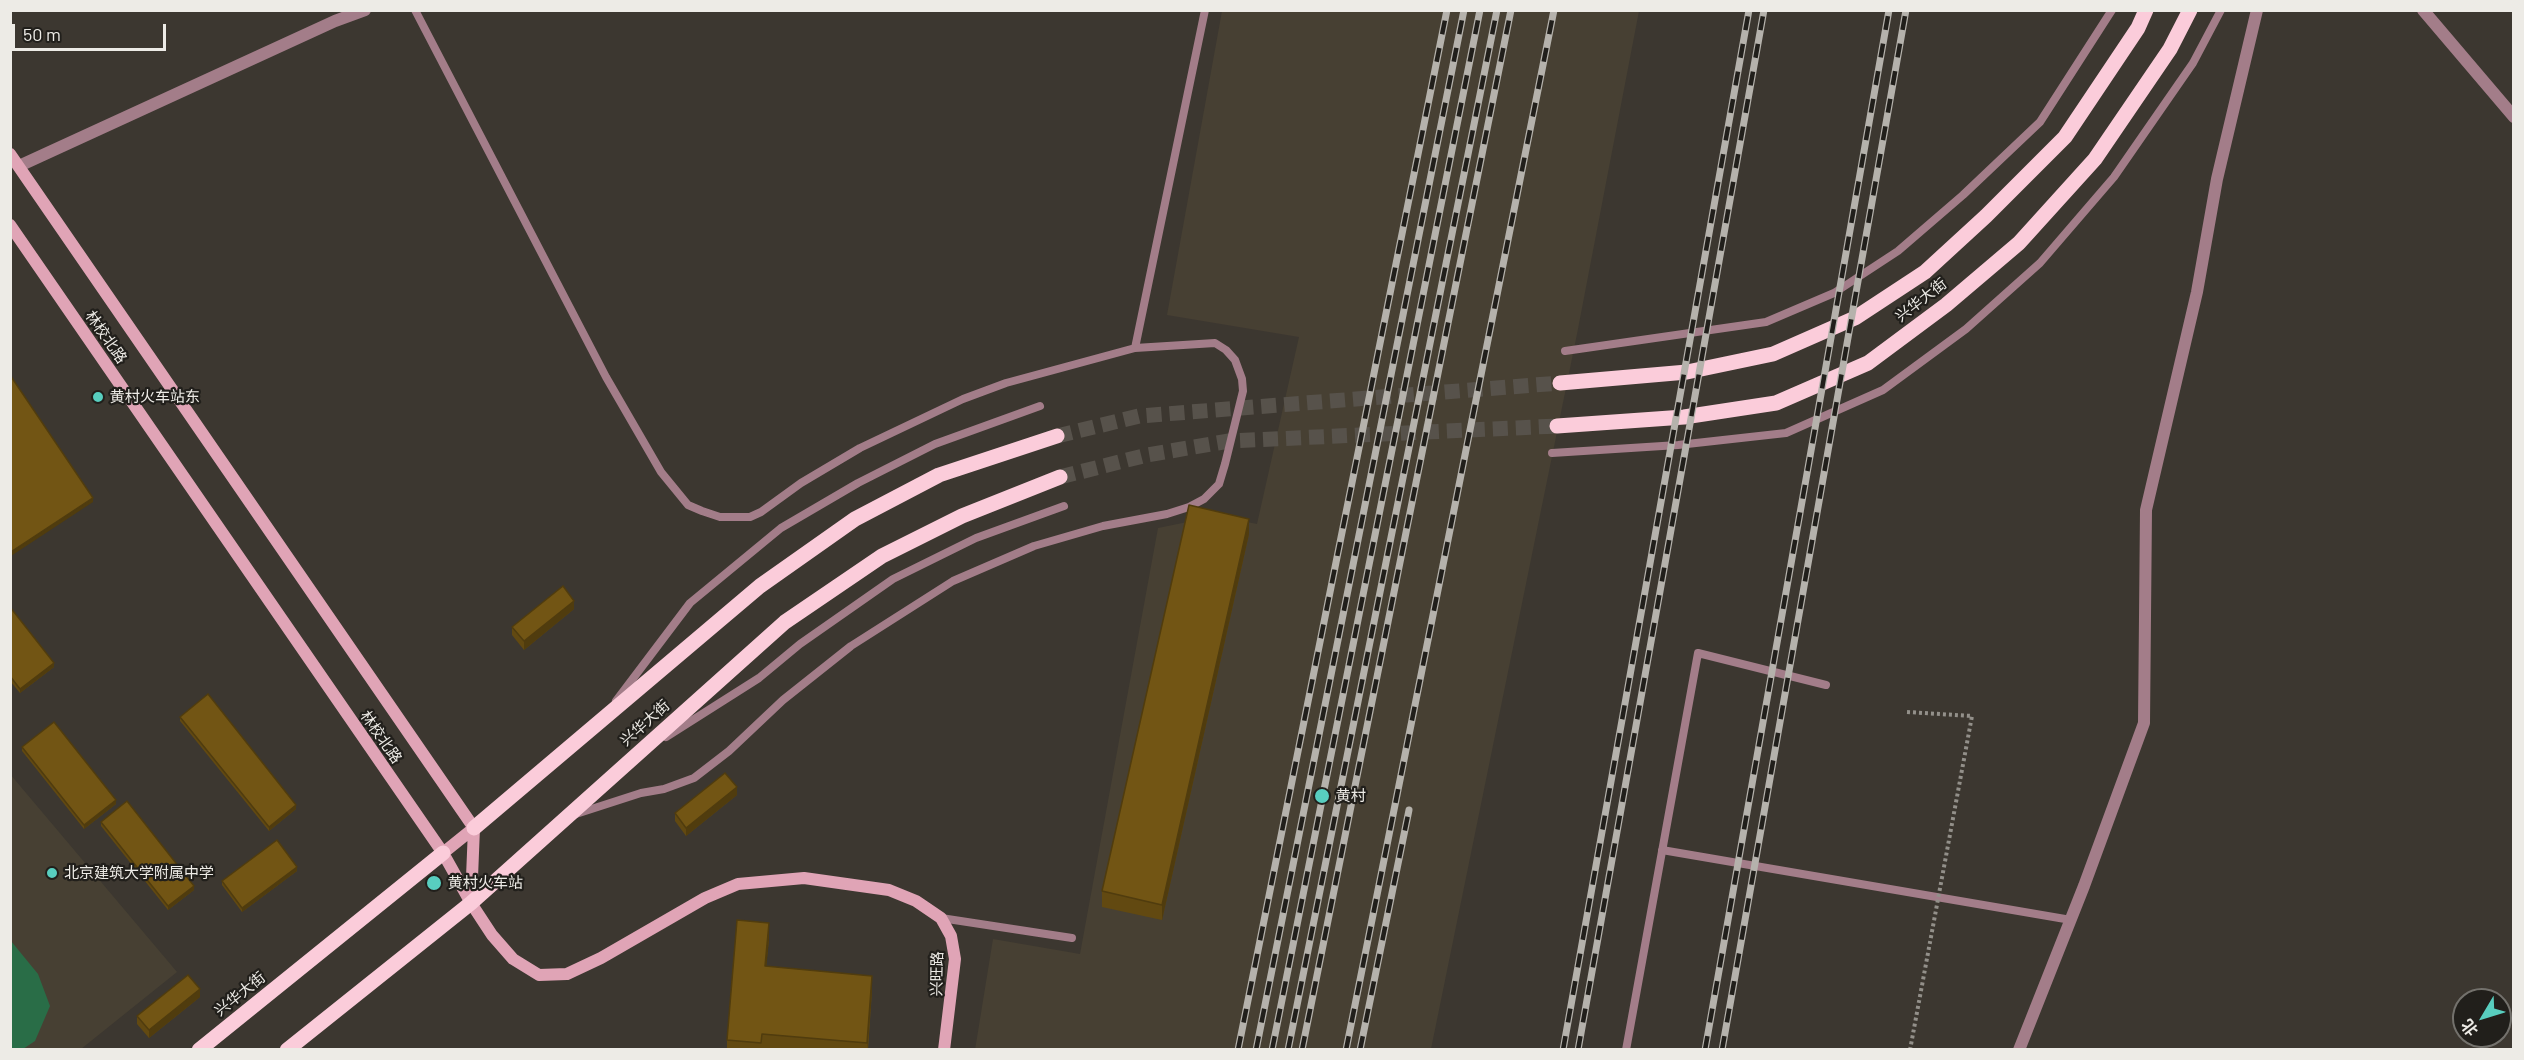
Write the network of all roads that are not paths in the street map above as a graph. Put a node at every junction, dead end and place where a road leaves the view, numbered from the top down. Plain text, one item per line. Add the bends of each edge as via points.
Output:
1 (365, 10) edge
2 (416, 10) edge
3 (1205, 10) edge
4 (2112, 10) edge
5 (2145, 10) edge
6 (2190, 10) edge
7 (2221, 10) edge
8 (2257, 10) edge
9 (2424, 10) edge
10 (2514, 117) edge
11 (10, 154) edge
12 (18, 166) junction
13 (10, 225) edge
14 (1135, 348) junction
15 (1565, 351) dead end
16 (1560, 383) tunnel mouth
17 (1040, 406) dead end
18 (1557, 426) tunnel mouth
19 (1057, 436) tunnel mouth
20 (1552, 453) dead end
21 (1060, 477) tunnel mouth
22 (1064, 506) dead end
23 (1826, 685) dead end
24 (602, 719) junction
25 (637, 754) junction
26 (570, 816) junction
27 (474, 828) junction
28 (1662, 850) junction
29 (443, 853) junction
30 (471, 903) junction
31 (941, 918) junction
32 (2071, 920) junction
33 (1072, 938) dead end
34 (200, 1050) edge
35 (287, 1050) edge
36 (944, 1050) edge
37 (1626, 1050) edge
38 (2019, 1050) edge

1 - 12 street
2 - 14 lane via 606,377 661,472 688,505 720,517 750,517 860,448 963,399 1006,383
3 - 14 lane
4 - 15 lane via 2040,122 1898,251 1834,293 1766,322
5 - 16 main road, 兴华大街 via 2138,28 2066,137 1924,272 1855,318 1773,354 1687,372
6 - 18 main road, 兴华大街 via 2170,49 2095,159 2019,243 1868,363 1776,403 1684,417
7 - 20 lane via 2193,63 2114,177 2040,263 1966,329 1883,390 1786,433
8 - 32 street via 2146,510 2144,723
9 - 10 street
11 - 12 main road, 林校北路
12 - 27 main road, 林校北路
13 - 29 main road, 林校北路
14 - 26 lane via 1215,343 1235,360 1243,391 1219,484 1204,499 1167,514 1102,526 1034,546 953,581 851,646 694,778
17 - 24 lane via 935,444 781,528 690,603
19 - 24 main road, 兴华大街 via 939,475 855,519 760,586
21 - 25 main road, 兴华大街 via 962,516 882,556 785,622
22 - 25 lane via 976,538 893,579 759,678
23 - 28 lane via 1698,653
24 - 27 main road, 兴华大街
25 - 26 main road, 兴华大街
26 - 30 main road, 兴华大街
27 - 29 main road
27 - 30 main road
28 - 32 lane
28 - 37 lane
29 - 30 main road, 林校北路
29 - 34 main road, 兴华大街
30 - 31 main road, 林校北路 via 513,959 539,975 567,974 738,884 804,878 860,884 916,901
30 - 35 main road, 兴华大街
31 - 33 lane
31 - 36 main road, 兴旺路 via 951,936 955,959
32 - 38 street

